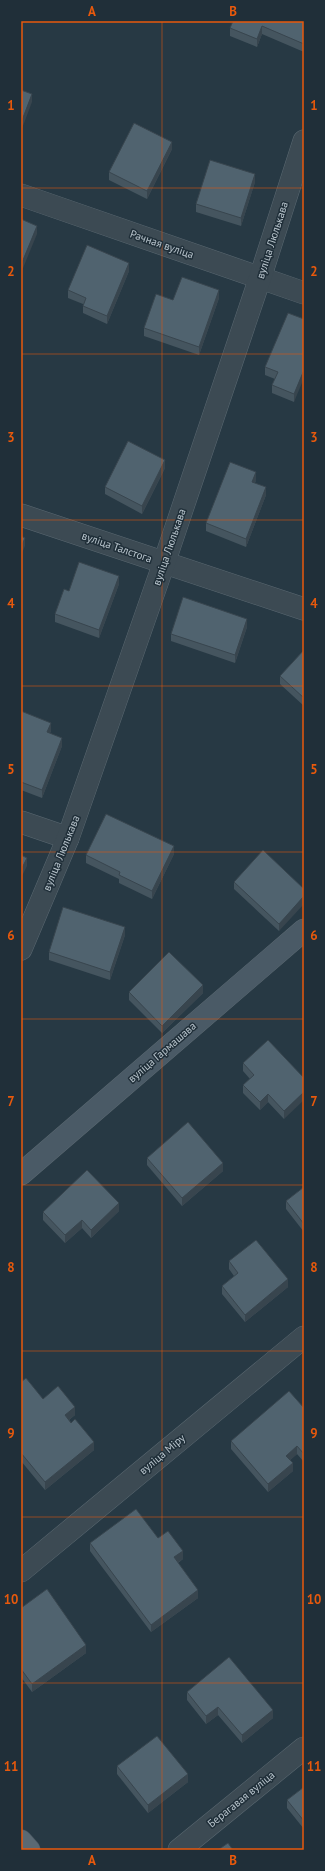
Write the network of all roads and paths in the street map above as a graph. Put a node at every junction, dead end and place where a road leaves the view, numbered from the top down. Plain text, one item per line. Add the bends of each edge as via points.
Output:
1 (304, 142) edge
2 (21, 195) edge
3 (260, 278) junction
4 (304, 293) edge
5 (21, 515) edge
6 (164, 563) junction
7 (304, 609) edge
8 (21, 822) edge
9 (68, 838) junction
10 (304, 930) edge
11 (21, 949) edge
12 (21, 1174) edge
13 (304, 1337) edge
14 (21, 1571) edge
15 (304, 1748) edge
16 (21, 1841) edge
17 (29, 1850) edge
18 (178, 1850) edge

1 - 3 street, вуліца Люлькава
2 - 3 street, Рачная вуліца
3 - 4 street, Рачная вуліца
3 - 6 street, вуліца Люлькава
5 - 6 street, вуліца Талстога
6 - 7 street, вуліца Талстога
6 - 9 street, вуліца Люлькава
8 - 9 street
9 - 11 street, вуліца Люлькава
10 - 12 main road, вуліца Гармашава
13 - 14 street, вуліца Міру
15 - 18 street, Берагавая вуліца
16 - 17 main road

